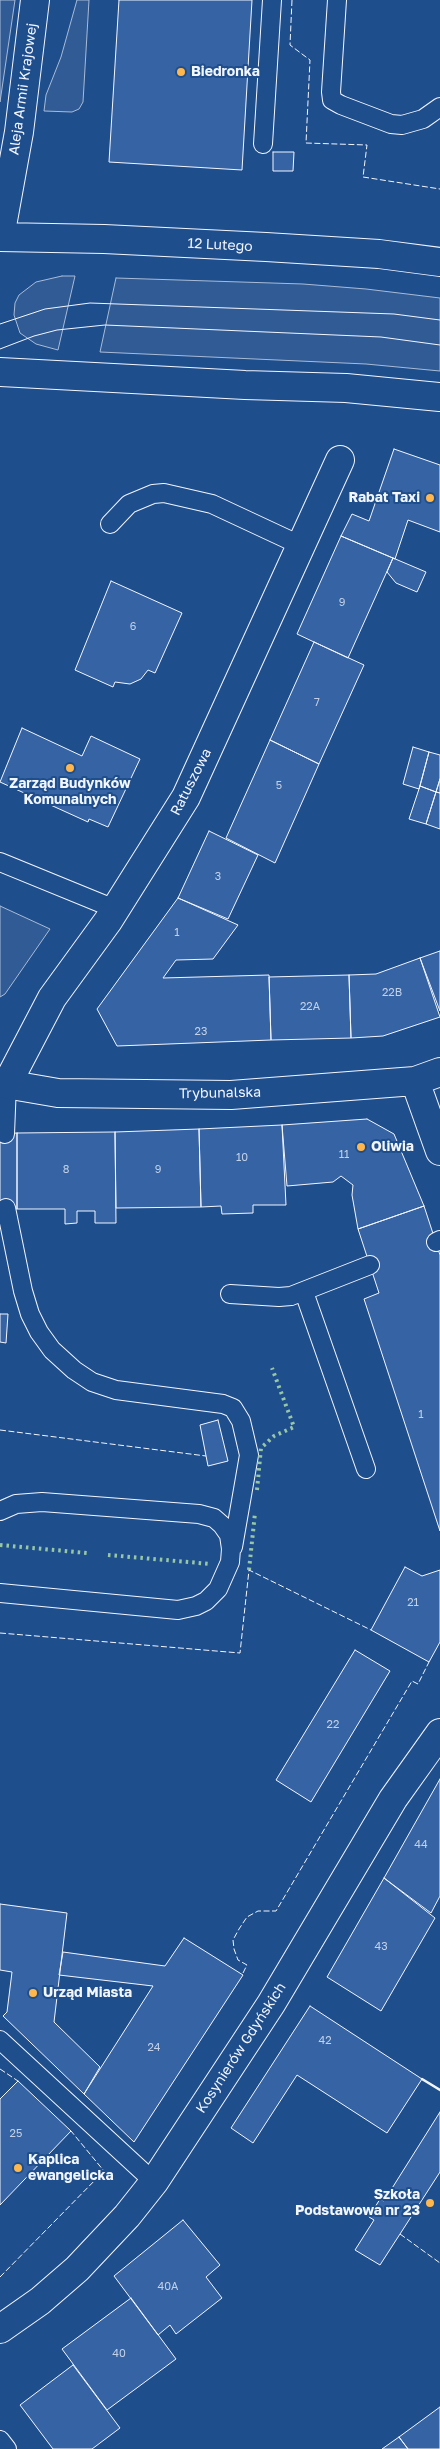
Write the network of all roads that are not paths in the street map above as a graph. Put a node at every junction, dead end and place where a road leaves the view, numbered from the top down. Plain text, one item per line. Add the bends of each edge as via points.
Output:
1 (35, 0) edge
2 (272, 0) edge
3 (337, 0) edge
4 (440, 107) edge
5 (264, 144) dead end
6 (0, 237) edge
7 (440, 262) edge
8 (0, 372) edge
9 (440, 396) edge
10 (340, 460) dead end
11 (110, 524) dead end
12 (302, 546) junction
13 (0, 862) edge
14 (115, 909) junction
15 (428, 1076) edge
16 (3, 1084) edge
17 (5, 1134) dead end
18 (440, 1151) edge
19 (6, 1208) dead end
20 (370, 1265) dead end
21 (304, 1292) junction
22 (230, 1294) dead end
23 (366, 1469) dead end
24 (243, 1498) junction
25 (0, 1510) edge
26 (214, 1518) junction
27 (230, 1562) junction
28 (0, 1593) edge
29 (440, 1733) edge
30 (0, 2040) edge
31 (154, 2182) junction
32 (0, 2330) edge
33 (0, 2440) edge
34 (7, 2449) edge

1 - 6 street, Aleja Armii Krajowej via 19,132
2 - 5 lane
3 - 4 lane via 332,100 391,124 402,125 423,120
6 - 7 street, 12 Lutego via 284,248 379,254
8 - 9 street via 346,388
10 - 12 street, Ratuszowa
11 - 12 lane via 129,504 164,493 212,504
12 - 14 street, Ratuszowa via 186,797
13 - 14 lane
14 - 16 street, Ratuszowa via 52,998
15 - 16 street, Trybunalska via 231,1095 58,1093
15 - 18 street
16 - 17 lane
19 - 24 lane via 23,1291 39,1332 52,1350 92,1382 116,1390 233,1408 241,1421 250,1455
20 - 21 lane
21 - 22 lane via 279,1297
21 - 23 lane
24 - 26 lane via 232,1512
24 - 27 lane
25 - 26 lane via 16,1504 42,1502 199,1514
26 - 27 lane via 229,1535
27 - 28 lane via 218,1589 206,1602 178,1610
29 - 31 street, Kosynierów Gdyńskich via 393,1798 271,2004
30 - 31 lane
31 - 32 street, Kosynierów Gdyńskich via 128,2216 77,2269
33 - 34 lane

